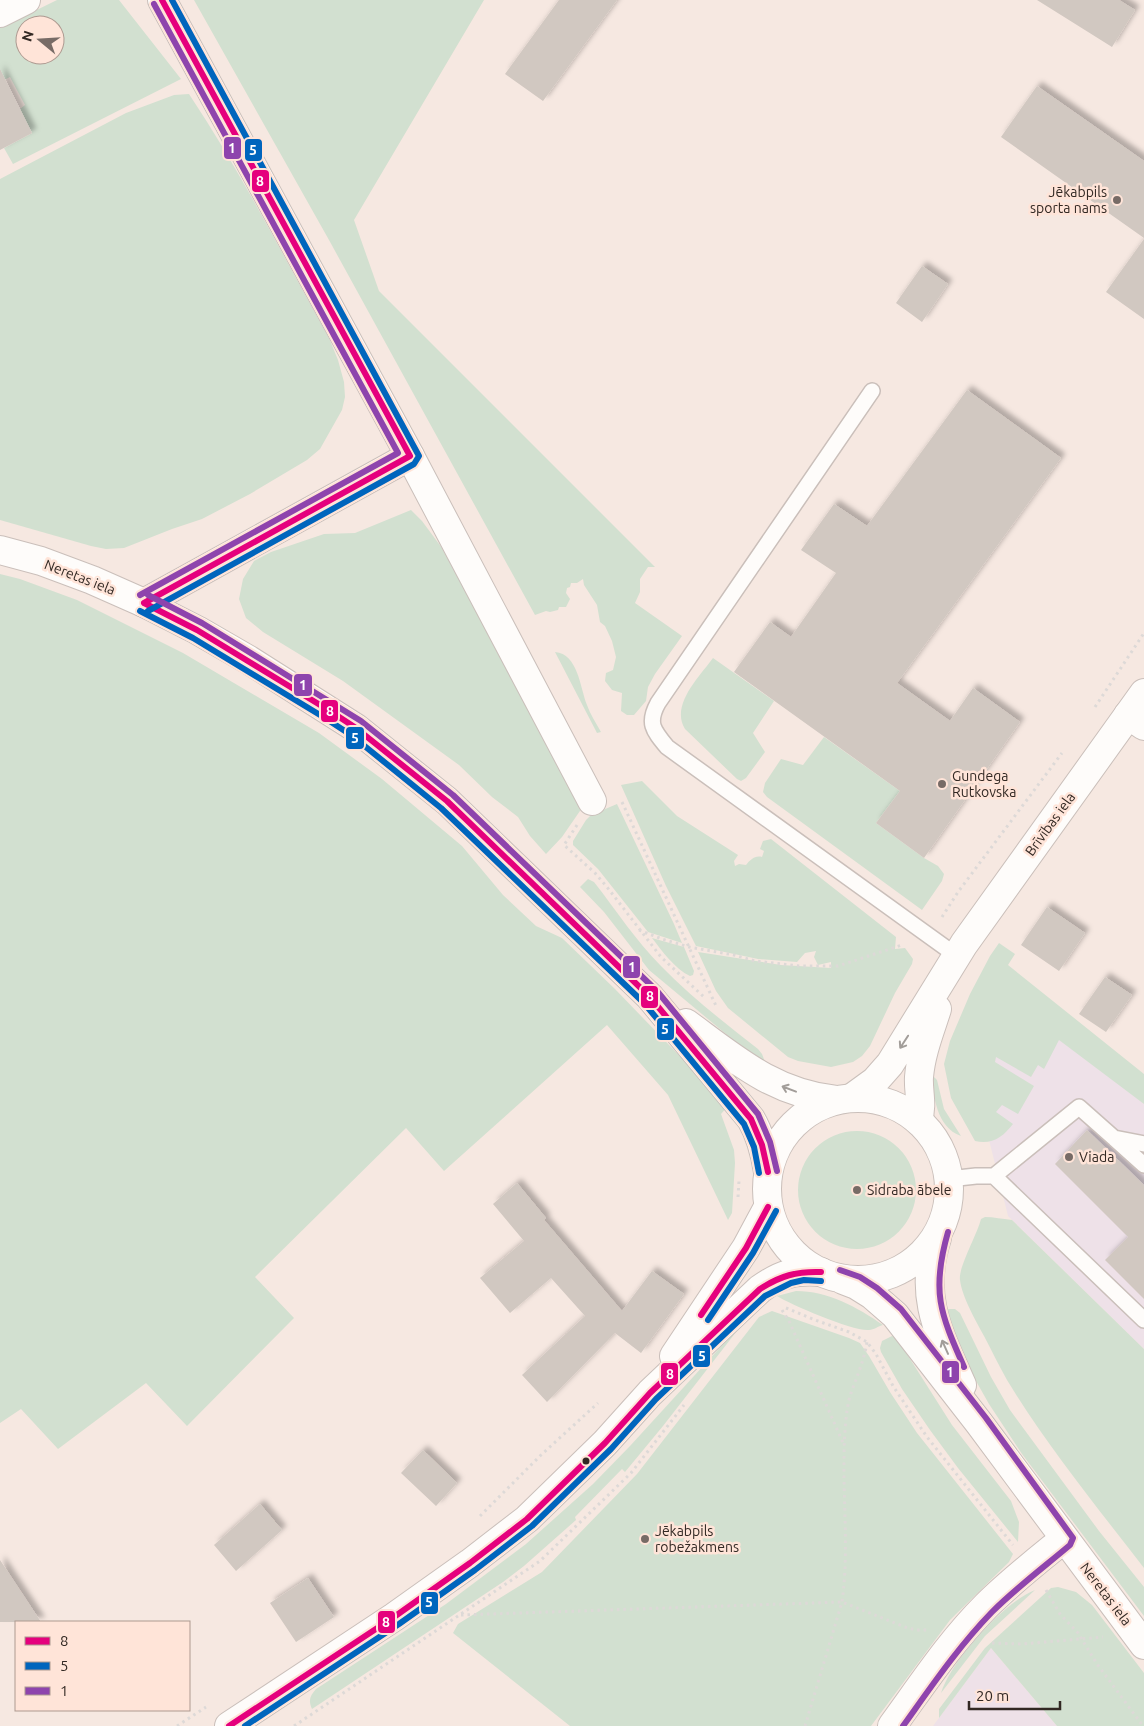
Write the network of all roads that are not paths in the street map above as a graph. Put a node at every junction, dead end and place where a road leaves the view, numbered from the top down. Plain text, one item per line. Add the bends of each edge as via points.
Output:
1 (26, 0) edge
2 (162, 0) edge
3 (0, 13) edge
4 (872, 391) dead end
5 (410, 456) junction
6 (0, 550) edge
7 (144, 603) junction
8 (1144, 692) edge
9 (1136, 721) edge
10 (592, 801) road end
11 (957, 956) junction
12 (650, 997) junction
13 (844, 1098) junction
14 (918, 1119) junction
15 (1114, 1138) junction
16 (1144, 1144) edge
17 (1144, 1164) edge
18 (768, 1172) junction
19 (994, 1176) junction
20 (949, 1179) junction
21 (768, 1206) junction
22 (940, 1230) junction
23 (829, 1275) junction
24 (1144, 1320) edge
25 (650, 1393) junction
26 (979, 1423) junction
27 (1064, 1539) junction
28 (1141, 1640) edge
29 (894, 1725) edge
30 (228, 1726) edge

1 - 3 main road
2 - 5 main road
4 - 11 lane via 658,703 651,719 653,728 667,747
5 - 7 main road
5 - 10 main road
6 - 7 main road, Neretas iela via 41,561
7 - 12 main road, Neretas iela via 249,660 384,750 447,801
8 - 9 main road, Brīvības iela
9 - 11 main road, Brīvības iela
11 -> 13 main road via 890,1064 875,1081
11 - 14 main road via 923,1055
13 -> 12 main road via 816,1098 762,1077
12 - 18 main road via 751,1119 764,1149
13 - 14 main road via 887,1102
13 - 18 main road via 804,1114 781,1140
14 - 20 main road via 939,1146
15 - 16 lane
15 - 17 lane
15 - 19 lane via 1079,1107
18 - 21 main road
19 - 20 lane
19 - 24 lane
20 - 22 main road via 946,1214
21 - 23 main road via 781,1239 792,1252 805,1264
21 - 25 main road via 746,1248
22 - 23 main road via 918,1257 888,1275 854,1280
26 -> 22 main road via 933,1311 929,1271
23 - 25 main road via 796,1272 774,1279
23 - 26 main road via 856,1285 887,1306
25 - 30 main road via 605,1443 527,1519 394,1617
26 - 27 main road, Neretas iela
27 - 28 main road, Neretas iela
27 - 29 main road via 1037,1577 985,1606 957,1637

